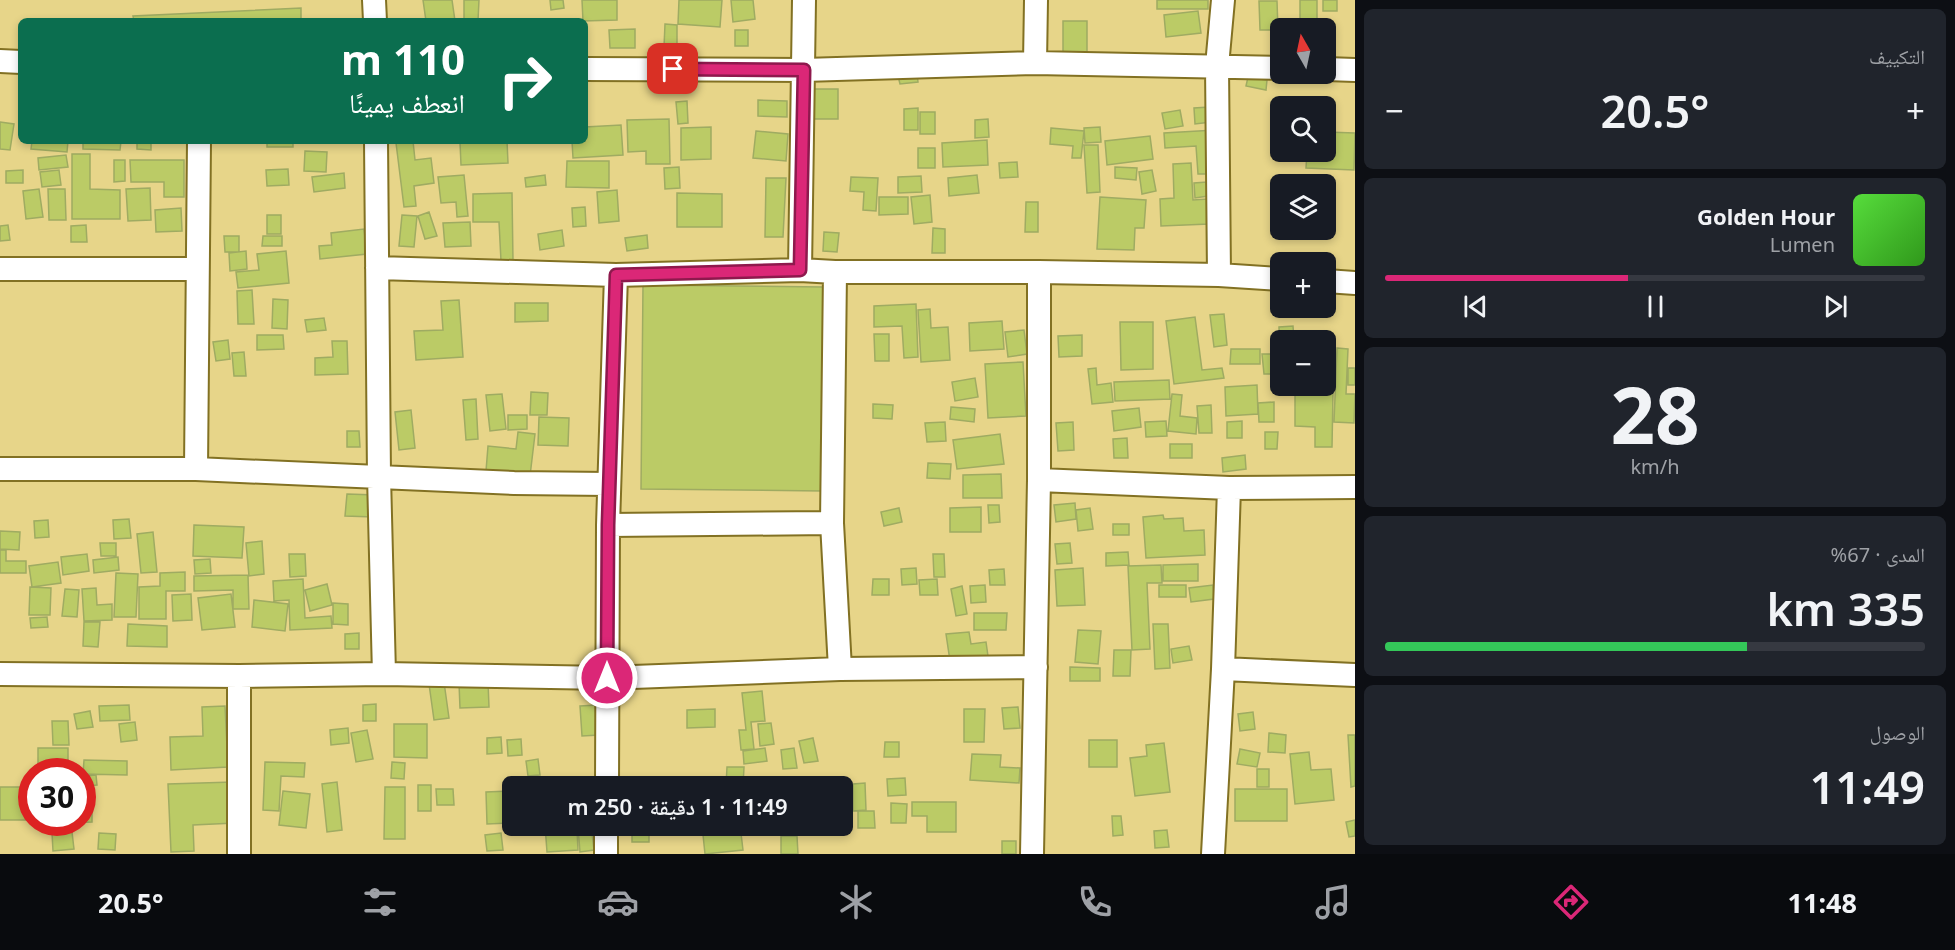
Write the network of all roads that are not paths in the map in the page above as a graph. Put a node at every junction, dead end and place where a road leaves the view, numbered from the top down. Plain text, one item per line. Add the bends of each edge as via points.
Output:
1 (374, 0) edge
2 (804, 0) edge
3 (1036, 0) edge
4 (1223, 0) edge
5 (375, 18) edge
6 (0, 61) edge
7 (18, 62) edge
8 (1035, 63) junction
9 (1217, 66) junction
10 (1270, 68) edge
11 (588, 69) edge
12 (1336, 69) edge
13 (804, 70) junction
14 (1355, 70) edge
15 (199, 144) edge
16 (376, 144) edge
17 (377, 268) junction
18 (0, 269) edge
19 (196, 269) junction
20 (800, 270) junction
21 (835, 272) junction
22 (1038, 272) junction
23 (616, 275) junction
24 (1219, 275) junction
25 (1270, 278) edge
26 (1336, 282) edge
27 (1355, 283) edge
28 (0, 469) edge
29 (196, 470) junction
30 (379, 476) junction
31 (1039, 480) junction
32 (609, 484) junction
33 (1355, 487) edge
34 (1229, 488) junction
35 (832, 523) junction
36 (608, 525) junction
37 (1036, 667) junction
38 (840, 669) junction
39 (1223, 669) junction
40 (0, 674) edge
41 (384, 674) junction
42 (1355, 675) edge
43 (240, 676) junction
44 (607, 678) junction
45 (607, 776) edge
46 (606, 836) edge
47 (239, 854) edge
48 (606, 854) edge
49 (1032, 854) edge
50 (1213, 854) edge

1 - 5 street
2 - 13 street
3 - 8 street
4 - 9 street
6 - 7 street
8 - 9 street
8 - 13 street
9 - 10 street
9 - 24 street
11 - 13 street
12 - 14 street
13 - 20 street
15 - 19 street
16 - 17 street
17 - 23 street
17 - 30 street
18 - 19 street
19 - 29 street
20 - 21 street
20 - 23 street
21 - 22 street
21 - 35 street
22 - 24 street
22 - 31 street
23 - 32 street
24 - 25 street
26 - 27 street
28 - 29 street
29 - 30 street
30 - 32 street
30 - 41 street
31 - 34 street
31 - 37 street
32 - 36 street
33 - 34 street
34 - 39 street
35 - 36 street
35 - 38 street
36 - 44 street
37 - 38 street
37 - 49 street
38 - 44 street
39 - 42 street
39 - 50 street
40 - 43 street
41 - 43 street
41 - 44 street
43 - 47 street
44 - 45 street
46 - 48 street

